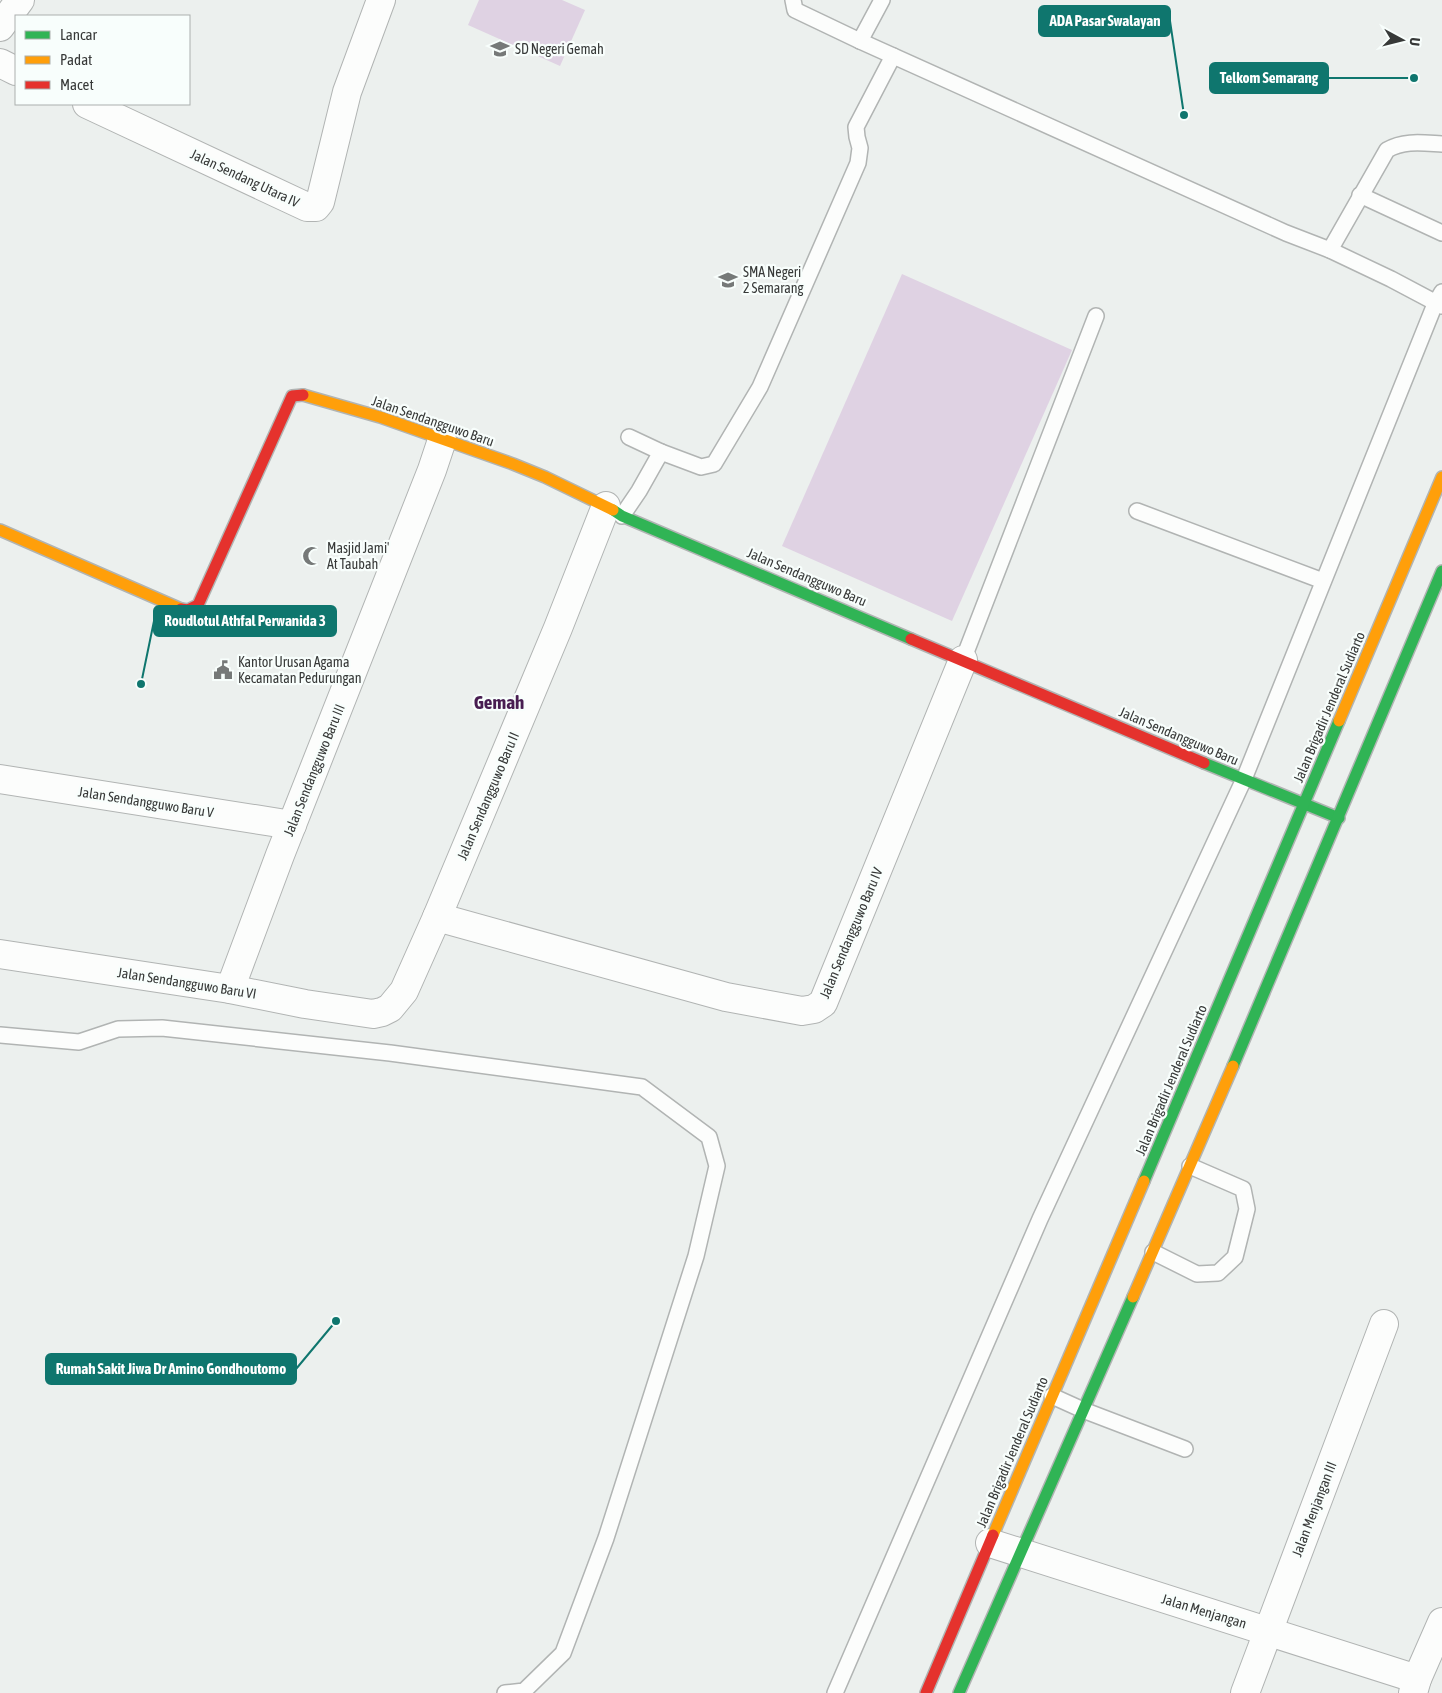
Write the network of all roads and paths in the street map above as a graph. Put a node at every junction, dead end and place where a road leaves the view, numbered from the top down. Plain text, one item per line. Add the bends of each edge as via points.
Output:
1 (20, 0) edge
2 (382, 0) edge
3 (793, 0) edge
4 (882, 0) edge
5 (0, 28) edge
6 (860, 41) junction
7 (893, 56) junction
8 (0, 63) edge
9 (15, 70) edge
10 (89, 105) edge
11 (1442, 144) edge
12 (1360, 195) junction
13 (1442, 233) edge
14 (1330, 250) junction
15 (1440, 301) edge
16 (1096, 316) dead end
17 (629, 436) dead end
18 (442, 440) junction
19 (661, 452) junction
20 (1442, 477) edge
21 (614, 511) junction
22 (1137, 511) dead end
23 (0, 530) edge
24 (1442, 571) edge
25 (1324, 582) junction
26 (964, 660) junction
27 (0, 779) edge
28 (1244, 779) junction
29 (1304, 805) junction
30 (1339, 818) junction
31 (292, 825) junction
32 (437, 918) junction
33 (0, 954) edge
34 (230, 988) junction
35 (373, 1014) joint
36 (0, 1035) edge
37 (1190, 1166) junction
38 (1153, 1252) junction
39 (1384, 1324) dead end
40 (1052, 1396) junction
41 (1083, 1410) junction
42 (1185, 1449) dead end
43 (990, 1543) junction
44 (1019, 1553) junction
45 (1442, 1622) edge
46 (1268, 1631) junction
47 (1415, 1686) edge
48 (505, 1693) edge
49 (835, 1693) edge
50 (926, 1693) edge
51 (959, 1693) edge
52 (1245, 1693) edge

1 - 5 street
2 - 10 street, Jalan Sendang Utara IV via 347,92 320,202 316,207 307,207
3 - 6 lane via 795,10
4 - 6 lane
6 - 7 lane
7 - 14 lane via 1277,230
7 - 19 lane via 856,127 860,148 858,163 760,387 714,464 702,467
8 - 9 street
11 - 12 lane via 1404,143 1387,150
12 - 13 lane
12 - 14 lane
14 - 15 lane
15 - 25 lane
16 - 26 lane
17 - 19 lane
18 - 21 main road, Jalan Sendangguwo Baru via 544,476
18 - 23 main road, Jalan Sendangguwo Baru via 380,417 302,395 292,396 198,605 193,609 177,609
18 - 31 street, Jalan Sendangguwo Baru III
19 - 21 lane via 639,491
20 - 29 main road, Jalan Brigadir Jenderal Sudiarto
21 - 26 main road, Jalan Sendangguwo Baru
21 - 32 street, Jalan Sendangguwo Baru II via 558,628
22 - 25 lane
24 - 30 main road
25 - 28 lane
26 - 28 main road, Jalan Sendangguwo Baru
26 - 32 street, Jalan Sendangguwo Baru IV via 820,1007 802,1011 726,997
27 - 31 street, Jalan Sendangguwo Baru V
28 - 29 main road, Jalan Sendangguwo Baru
28 - 49 lane via 1040,1219
29 - 30 main road, Jalan Sendangguwo Baru
29 - 40 main road, Jalan Brigadir Jenderal Sudiarto
30 - 37 main road
31 - 34 street, Jalan Sendangguwo Baru III
32 - 35 street, Jalan Sendangguwo Baru II via 404,991 390,1008
33 - 34 street, Jalan Sendangguwo Baru VI
34 - 35 street, Jalan Sendangguwo Baru VI
36 - 48 lane via 79,1042 118,1029 162,1028 390,1052 642,1087 709,1137 717,1166 696,1256 606,1538 564,1654 524,1691
37 - 38 main road
37 - 38 lane via 1243,1189 1248,1209 1235,1257 1218,1273 1197,1274
38 - 41 main road
39 - 46 street, Jalan Menjangan III
40 - 41 lane
40 - 43 main road, Jalan Brigadir Jenderal Sudiarto
41 - 42 lane
41 - 44 main road
43 - 44 street, Jalan Menjangan
43 - 50 main road, Jalan Brigadir Jenderal Sudiarto
44 - 46 street, Jalan Menjangan
44 - 51 main road
45 - 47 street
46 - 47 street, Jalan Menjangan
46 - 52 street, Jalan Menjangan III

